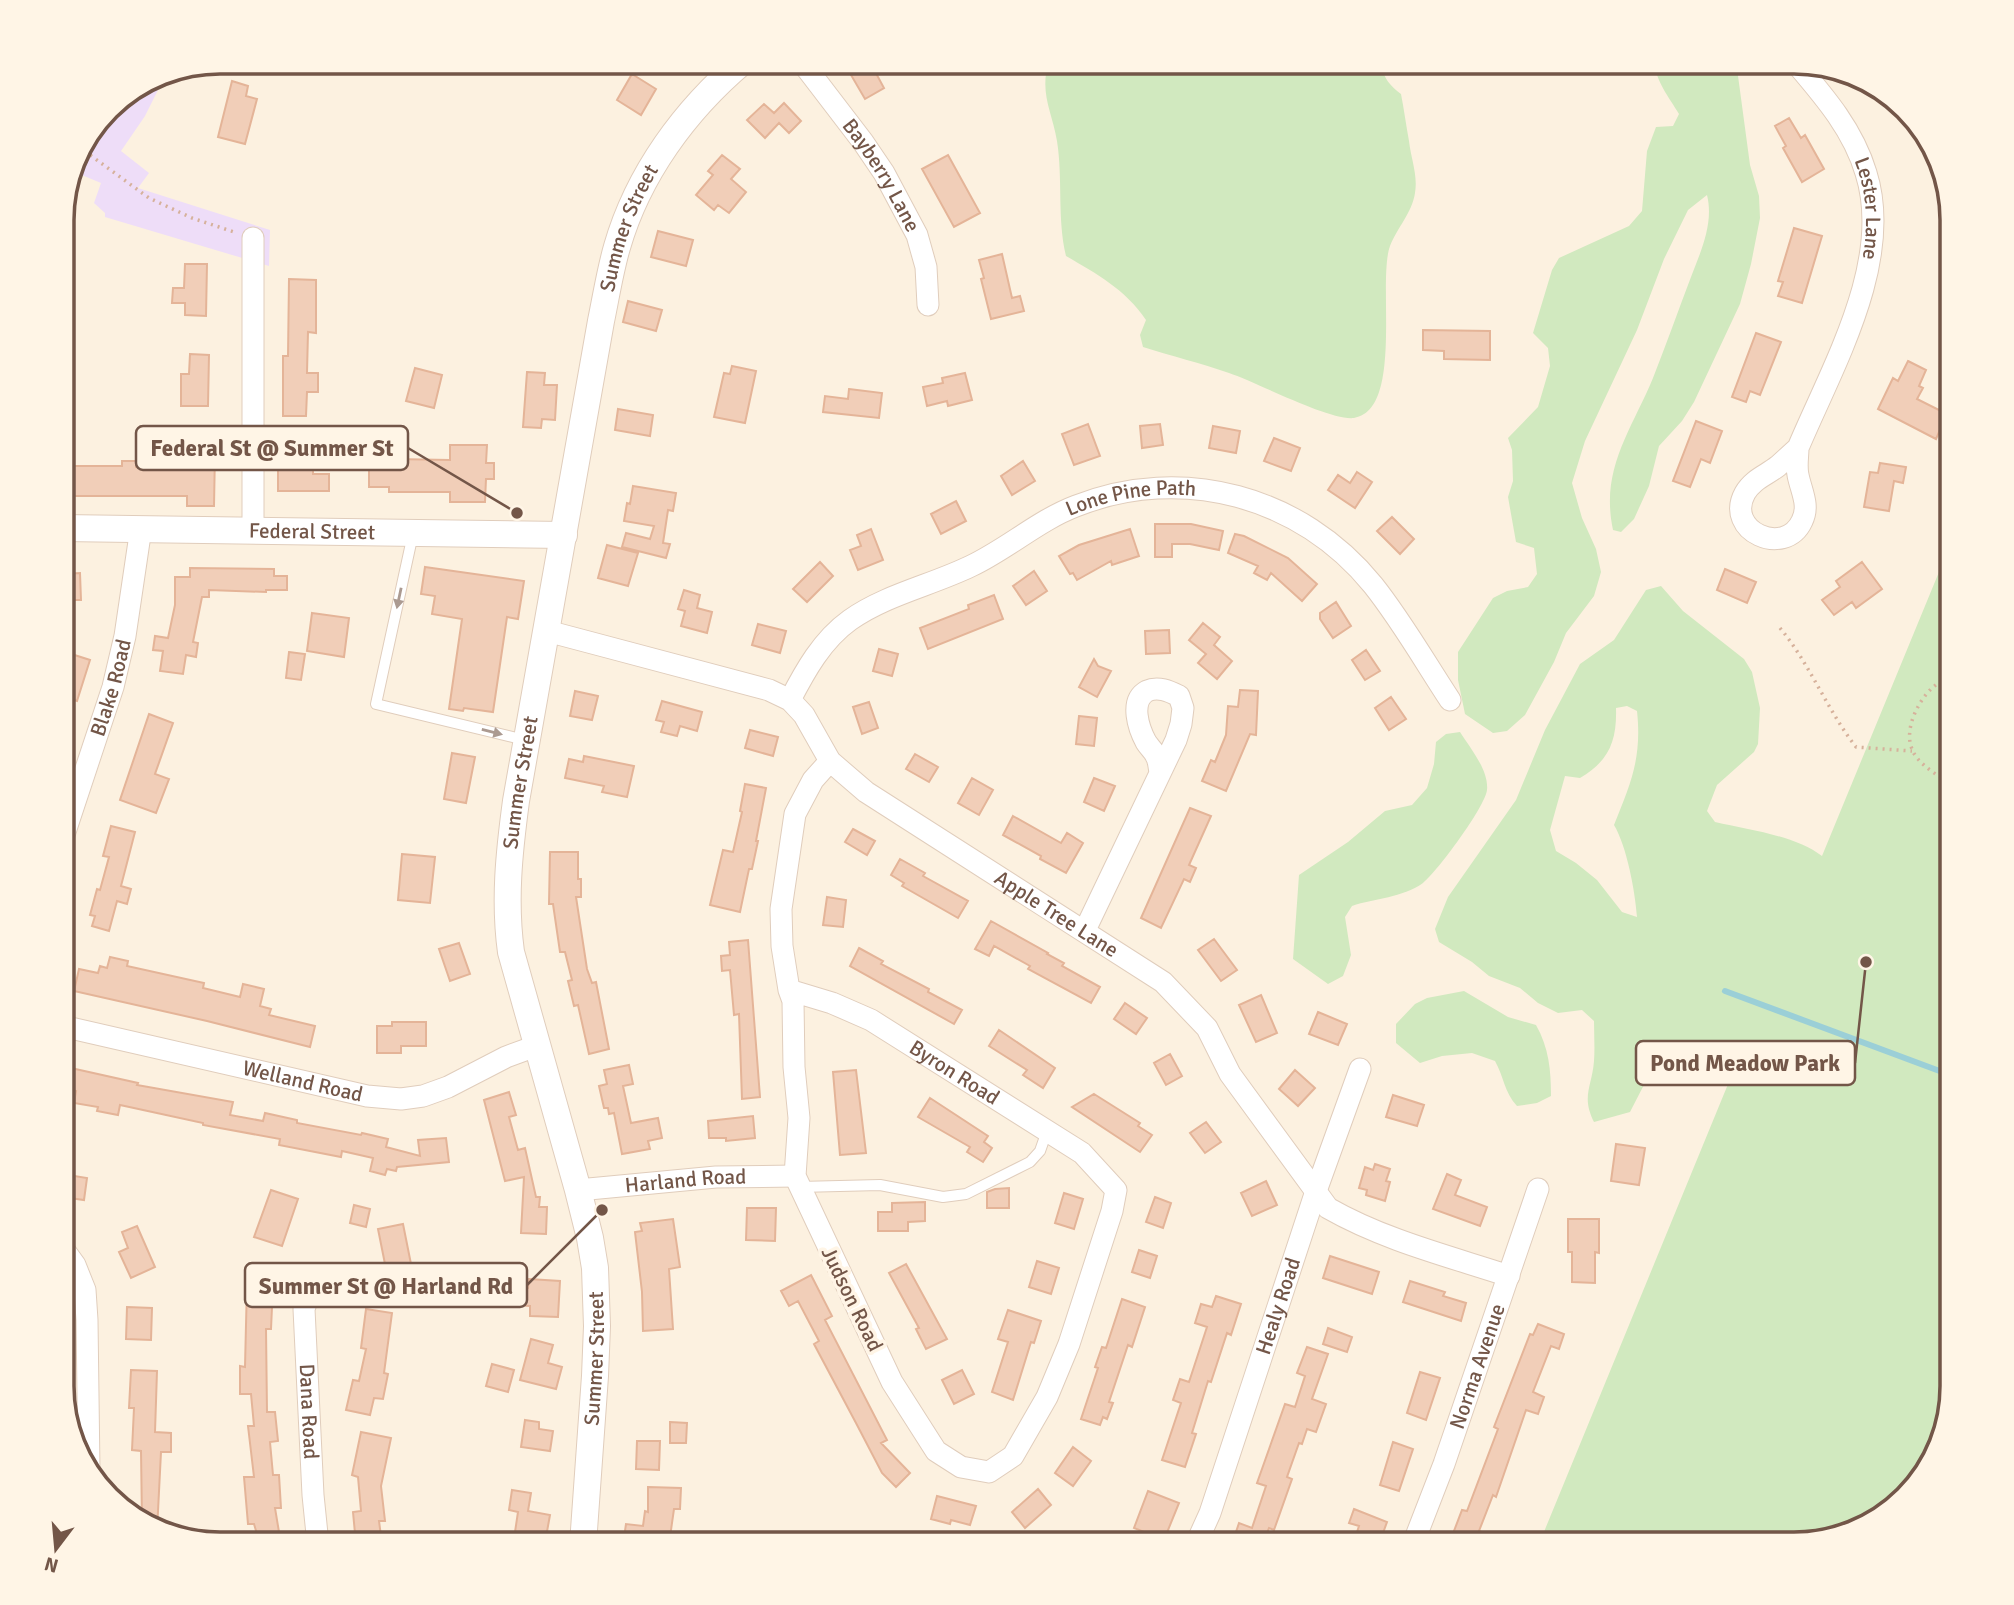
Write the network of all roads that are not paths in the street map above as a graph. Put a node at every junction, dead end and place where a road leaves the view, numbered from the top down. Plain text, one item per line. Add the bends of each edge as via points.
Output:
1 (728, 74) edge
2 (811, 74) edge
3 (1806, 75) edge
4 (253, 238) road end
5 (928, 305) dead end
6 (1798, 448) dead end
7 (74, 528) edge
8 (141, 528) junction
9 (253, 530) junction
10 (414, 532) junction
11 (565, 535) junction
12 (547, 631) junction
13 (1450, 699) dead end
14 (790, 701) junction
15 (527, 741) junction
16 (830, 761) junction
17 (1160, 773) dead end
18 (74, 805) edge
19 (1085, 930) junction
20 (789, 990) junction
21 (74, 1029) edge
22 (536, 1046) junction
23 (1360, 1069) dead end
24 (1047, 1131) junction
25 (1105, 1176) joint
26 (797, 1182) junction
27 (1538, 1189) dead end
28 (578, 1190) junction
29 (1317, 1191) junction
30 (74, 1264) edge
31 (1509, 1276) junction
32 (313, 1282) dead end
33 (89, 1449) edge
34 (317, 1532) edge
35 (584, 1532) edge
36 (1201, 1532) edge
37 (1418, 1532) edge

1 - 11 street, Summer Street via 660,153 629,213 608,284
2 - 5 street, Bayberry Lane via 884,173 917,235 926,267
3 - 6 street, Lester Lane via 1853,141 1866,172 1874,228 1864,288
4 - 9 street
7 - 8 street, Federal Street
8 - 9 street, Federal Street
8 - 18 street, Blake Road via 113,687
9 - 10 street, Federal Street
10 - 11 street, Federal Street
10 -> 15 lane via 376,704
11 - 12 street, Summer Street
12 - 14 street, Apple Tree Lane via 769,690
12 - 15 street, Summer Street
13 - 14 street, Lone Pine Path via 1373,585 1336,548 1298,522 1237,495 1173,487 1106,495 1074,506 996,554 878,604 850,620 829,640 812,660
14 - 16 street, Apple Tree Lane via 804,715
15 - 22 street, Summer Street via 508,861 507,923
16 - 19 street, Apple Tree Lane via 896,813
16 - 20 street via 813,780 796,814 781,909
17 - 19 street
19 - 29 street, Apple Tree Lane via 1163,982 1207,1028 1230,1074
20 - 24 street, Byron Road via 871,1020
20 - 26 street via 799,1118
21 - 22 street, Welland Road via 367,1097 401,1100 448,1087
22 - 28 street, Summer Street
23 - 29 street, Healy Road
24 - 25 street, Byron Road via 1083,1153
24 - 26 lane via 1040,1151 1030,1161 966,1194 943,1197 880,1185
25 - 26 street, Judson Road via 1116,1189 1112,1212 1069,1344 1047,1397 1013,1456 989,1472 961,1468 936,1451 892,1382
26 - 28 street, Harland Road via 716,1177
27 - 31 street, Norma Avenue
28 - 35 street, Summer Street via 595,1268 597,1305
29 - 31 street, Apple Tree Lane via 1328,1208 1350,1220
29 - 36 street, Healy Road
30 - 33 street via 85,1290
31 - 37 street, Norma Avenue
32 - 34 street, Dana Road via 304,1310

